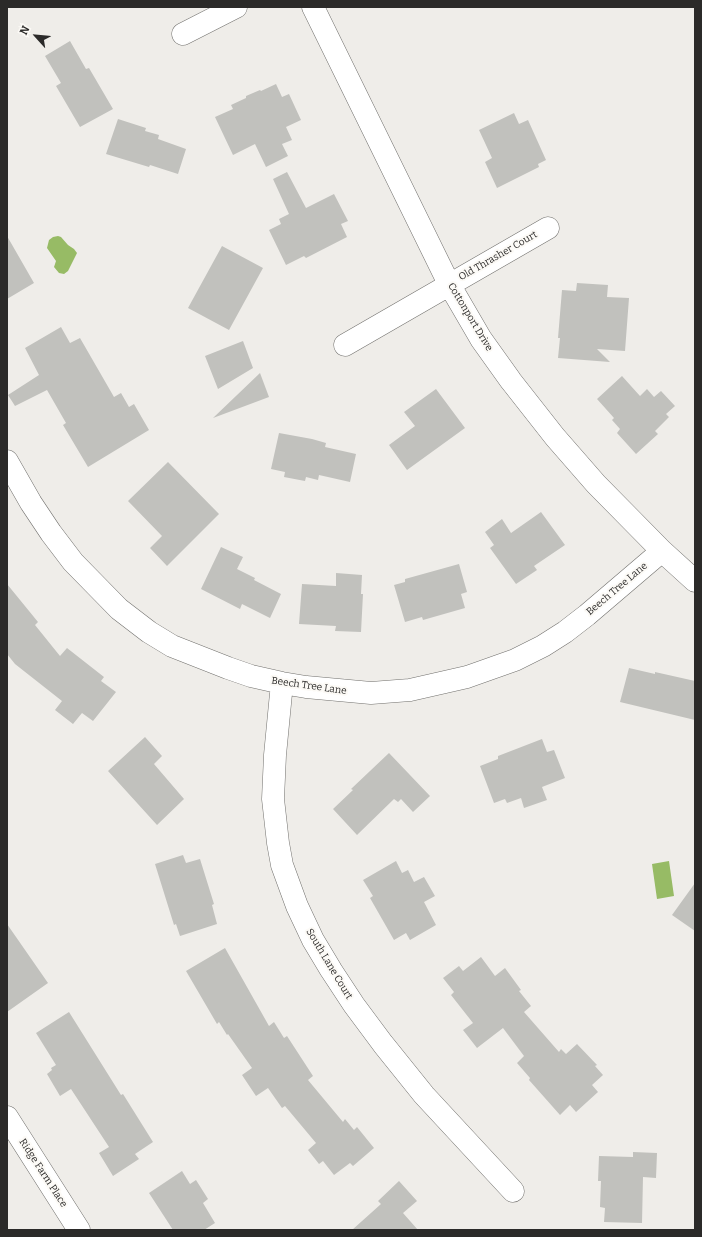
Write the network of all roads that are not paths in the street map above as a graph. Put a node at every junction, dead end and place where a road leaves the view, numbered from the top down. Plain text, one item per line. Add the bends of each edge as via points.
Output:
1 (236, 7) edge
2 (313, 7) edge
3 (183, 34) dead end
4 (548, 228) dead end
5 (449, 284) junction
6 (345, 345) dead end
7 (7, 462) edge
8 (662, 551) junction
9 (695, 580) edge
10 (282, 684) junction
11 (7, 1117) edge
12 (513, 1191) dead end
13 (79, 1230) edge

1 - 3 street
2 - 5 street, Cottonport Drive
4 - 5 street, Old Thrasher Court
5 - 6 street, Old Thrasher Court
5 - 8 street, Cottonport Drive via 481,338 550,431 596,484
7 - 10 street, Beech Tree Lane via 31,503 73,562 119,609 172,646 251,676
8 - 9 street, Cottonport Drive
8 - 10 street, Beech Tree Lane via 565,632 536,650 492,669 410,690 372,693
10 - 12 street, South Lane Court via 273,778 274,805 282,865 297,906 313,940 354,1005 424,1095
11 - 13 street, Ridge Farm Place

